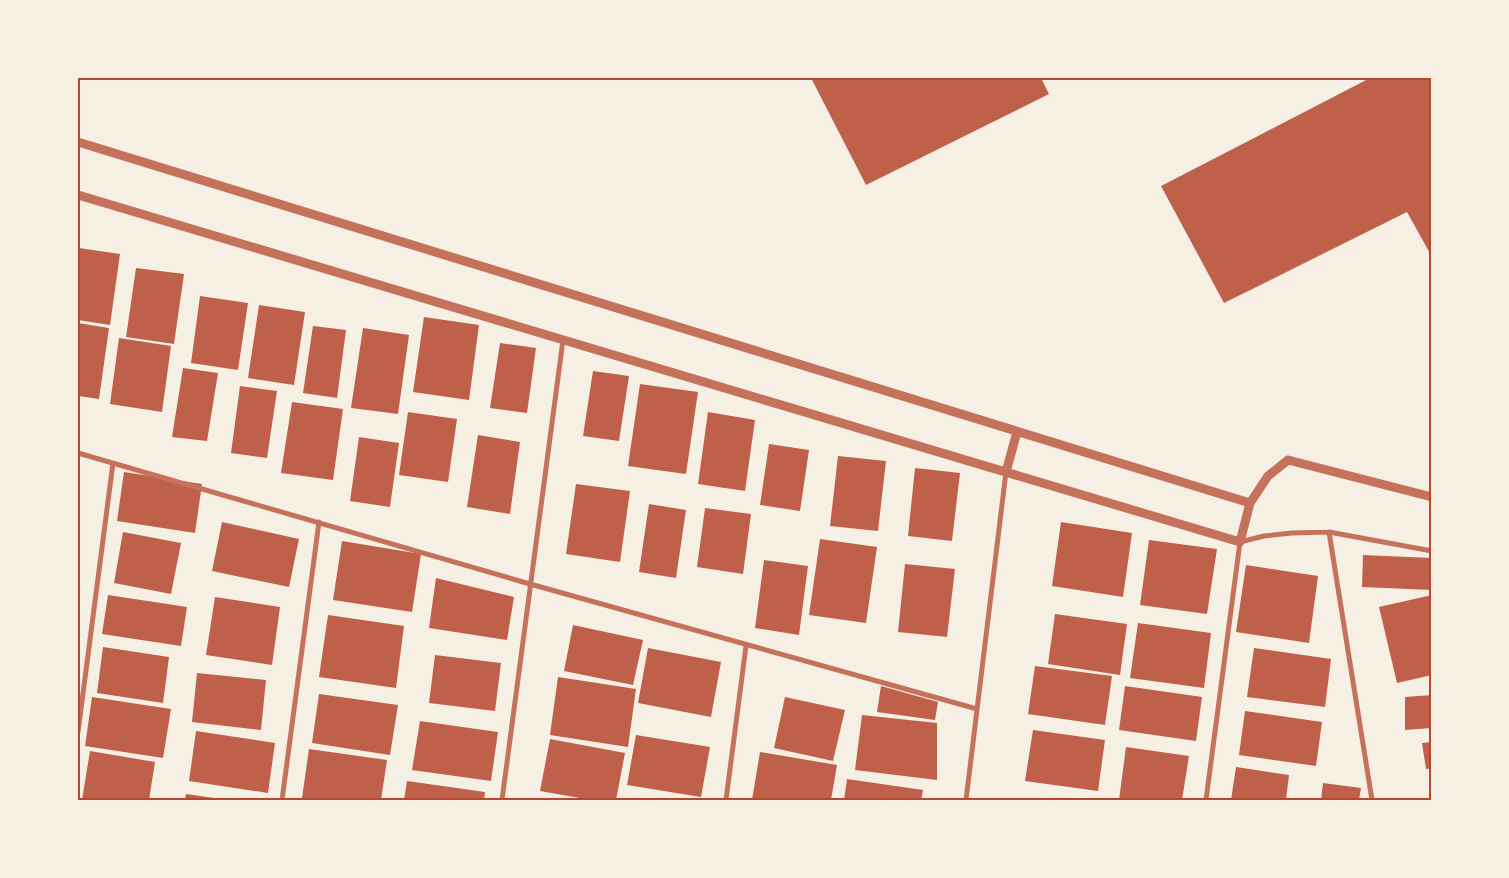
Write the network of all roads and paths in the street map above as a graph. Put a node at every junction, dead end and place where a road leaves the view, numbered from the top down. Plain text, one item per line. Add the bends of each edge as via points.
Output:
1 (78, 142) edge
2 (78, 195) edge
3 (563, 340) junction
4 (1017, 432) junction
5 (78, 453) edge
6 (113, 463) junction
7 (1006, 472) junction
8 (1432, 497) edge
9 (1250, 503) junction
10 (319, 522) junction
11 (1329, 532) junction
12 (1240, 542) junction
13 (1432, 551) edge
14 (530, 584) junction
15 (746, 646) junction
16 (977, 710) junction
17 (78, 732) edge
18 (282, 800) edge
19 (502, 800) edge
20 (726, 800) edge
21 (966, 800) edge
22 (1206, 800) edge
23 (1372, 800) edge

1 - 4 street
2 - 3 street
3 - 7 street
3 - 14 street
4 - 7 street
4 - 9 street
5 - 6 street
6 - 10 street
6 - 17 street
7 - 12 street
7 - 16 street
8 - 9 street via 1288,460 1268,476
9 - 12 street
10 - 14 street
10 - 18 street
11 - 12 street via 1264,536
11 - 13 street
11 - 23 street
12 - 22 street
14 - 15 street
14 - 19 street
15 - 16 street
15 - 20 street
16 - 21 street

